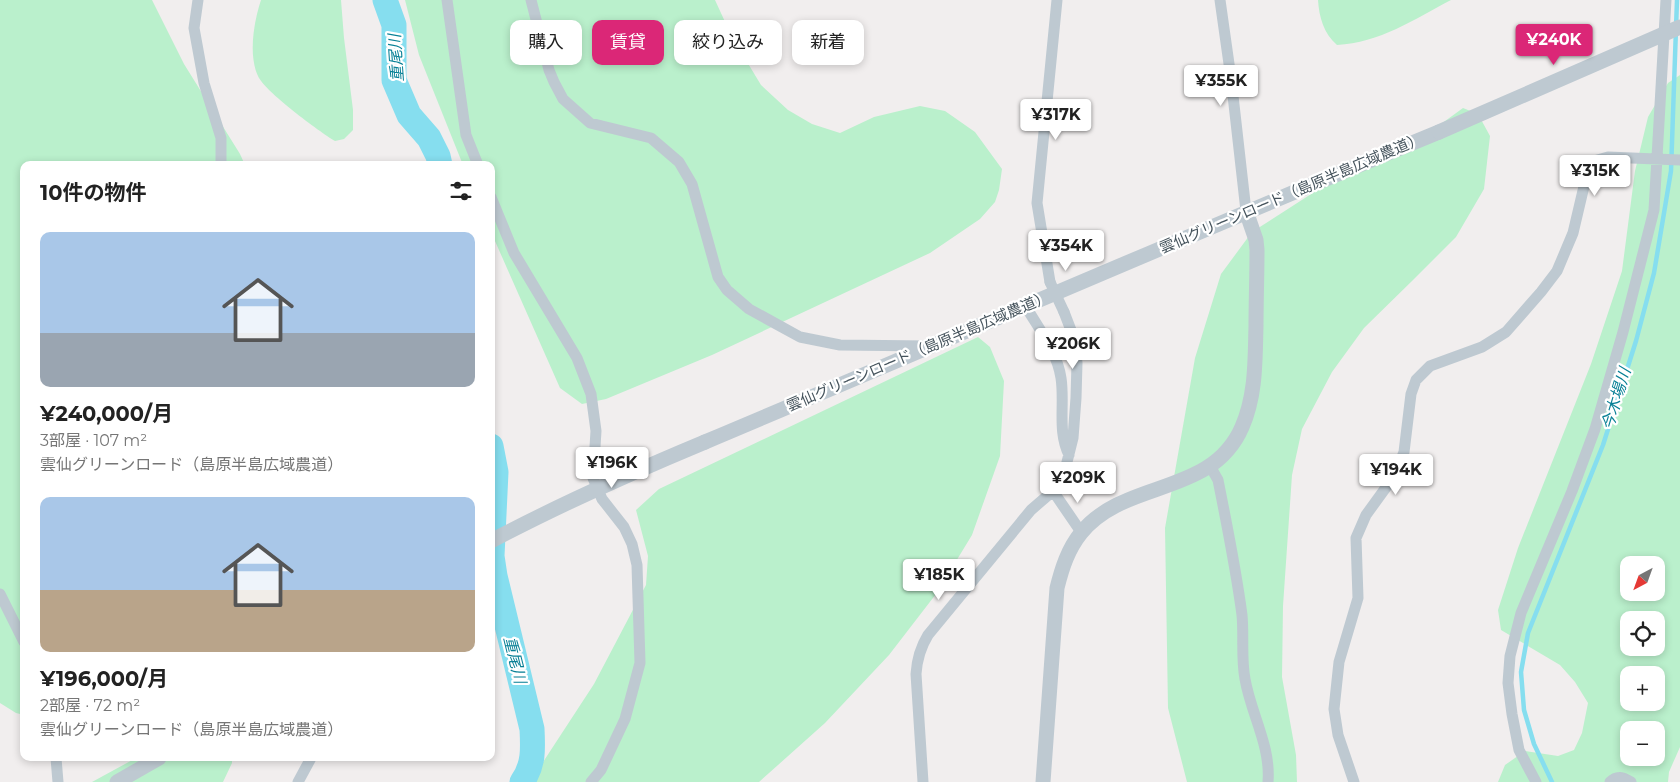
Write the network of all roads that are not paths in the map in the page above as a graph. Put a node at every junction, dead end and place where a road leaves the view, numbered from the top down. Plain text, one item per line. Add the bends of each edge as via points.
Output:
1 (198, 0) edge
2 (447, 0) edge
3 (531, 0) edge
4 (1057, 0) edge
5 (1220, 0) edge
6 (1666, 0) edge
7 (1680, 28) edge
8 (1659, 159) junction
9 (1678, 160) edge
10 (221, 161) edge
11 (476, 161) edge
12 (495, 207) edge
13 (1246, 211) junction
14 (1025, 305) junction
15 (933, 346) junction
16 (1069, 455) junction
17 (1210, 466) junction
18 (1053, 492) junction
19 (1081, 532) junction
20 (495, 538) edge
21 (0, 594) edge
22 (20, 634) edge
23 (56, 761) edge
24 (154, 761) edge
25 (309, 761) edge
26 (58, 782) edge
27 (117, 782) edge
28 (298, 782) edge
29 (592, 782) edge
30 (923, 782) edge
31 (1043, 782) edge
32 (1268, 782) edge
33 (1354, 782) edge
34 (1536, 782) edge
35 (1610, 782) edge
36 (1631, 782) edge

1 - 10 street via 194,28 204,83 221,138
2 - 11 street via 466,135
3 - 15 street via 549,70 563,99 590,123 651,138 679,162 692,184 718,277 727,290 749,309 800,337 840,345
4 - 16 street, bridge via 1037,203 1050,282 1074,338 1076,398
5 - 13 street
6 - 8 street
7 - 13 street, 雲仙グリーンロード（島原半島広域農道）, bridge
8 - 9 street
8 - 33 street via 1608,157 1594,161 1585,182 1573,233 1557,271 1541,292 1506,332 1482,347 1430,366 1416,380 1411,394 1404,452 1395,475 1366,515 1356,538 1358,598 1339,662 1334,709 1338,735
8 - 34 street via 1654,210 1595,429 1521,613 1510,656 1508,683 1519,750
12 - 29 street via 514,253 577,358 591,394 596,431 593,478 602,499 624,527 637,565 640,663 625,718
13 - 14 street, 雲仙グリーンロード（島原半島広域農道）
13 - 17 street via 1257,250 1255,377 1241,429 1230,447
14 - 15 street, 雲仙グリーンロード（島原半島広域農道）
14 - 16 street via 1053,352 1061,378 1062,433
15 - 20 street, 雲仙グリーンロード（島原半島広域農道）, bridge via 628,474
16 - 18 street via 1064,474
17 - 19 street via 1180,482 1114,506
17 - 32 street via 1218,480 1242,618 1244,677 1250,706 1266,747
18 - 19 street
18 - 30 street via 1031,510 922,645 916,674
19 - 31 street via 1062,568 1057,588
21 - 22 street
23 - 26 street
24 - 27 street
25 - 28 street
35 - 36 street via 1620,777

